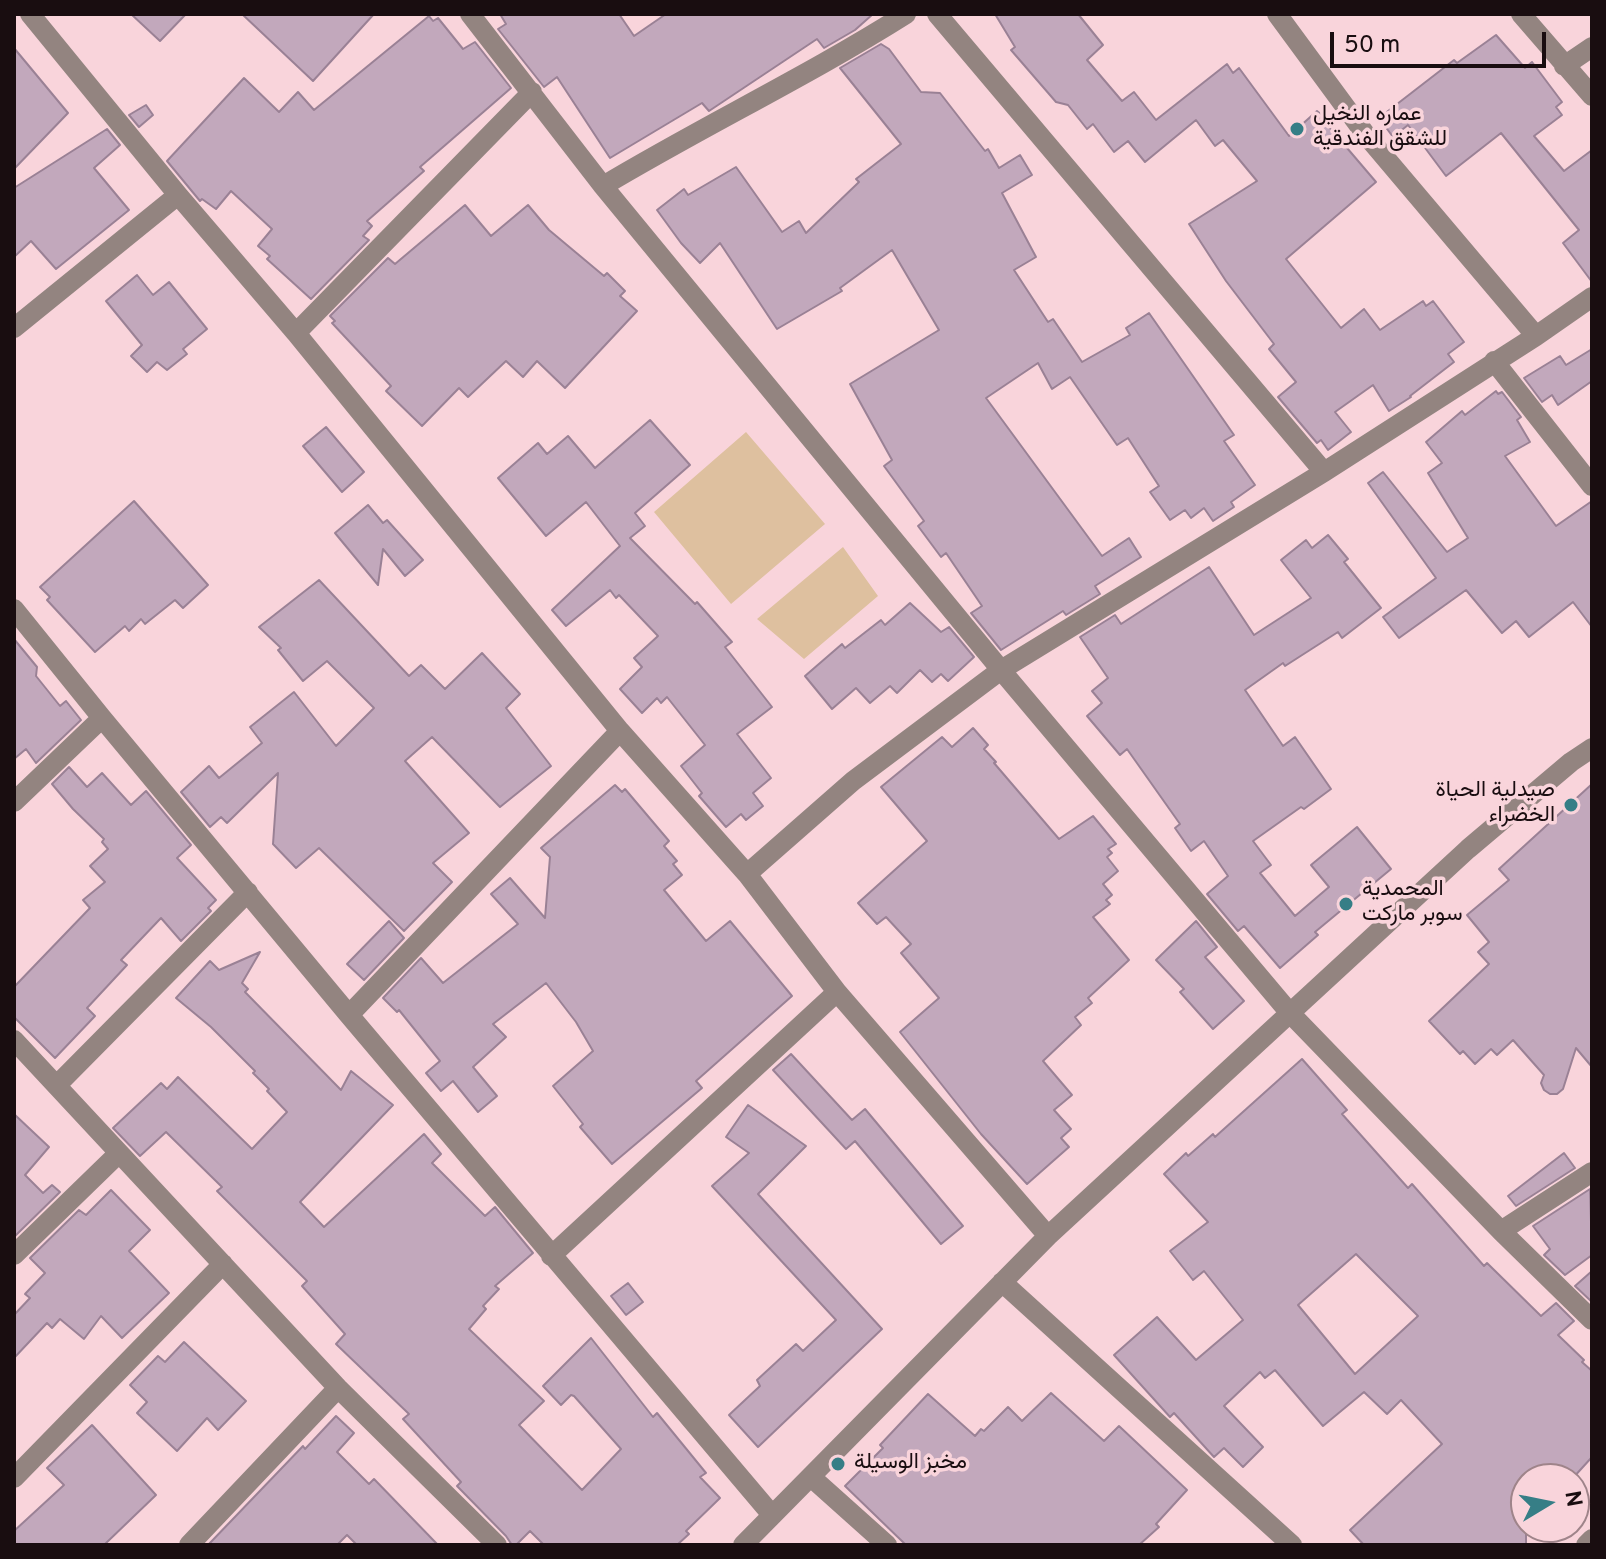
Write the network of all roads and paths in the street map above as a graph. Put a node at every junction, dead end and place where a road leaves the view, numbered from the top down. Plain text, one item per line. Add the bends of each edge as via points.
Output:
1 (30, 14) edge
2 (470, 14) edge
3 (906, 14) edge
4 (937, 14) edge
5 (1277, 14) edge
6 (1521, 14) edge
7 (1592, 47) edge
8 (1564, 66) junction
9 (532, 92) junction
10 (1592, 96) edge
11 (603, 186) junction
12 (178, 195) junction
13 (1592, 297) edge
14 (14, 328) edge
15 (296, 333) junction
16 (1536, 336) junction
17 (1494, 361) junction
18 (1324, 472) junction
19 (1592, 486) edge
20 (14, 609) edge
21 (1001, 670) junction
22 (102, 718) junction
23 (620, 731) junction
24 (1592, 748) edge
25 (14, 802) edge
26 (747, 874) junction
27 (248, 892) junction
28 (837, 992) junction
29 (1289, 1012) junction
30 (349, 1015) junction
31 (14, 1040) edge
32 (57, 1085) junction
33 (119, 1153) junction
34 (1592, 1172) edge
35 (1501, 1231) junction
36 (1048, 1236) junction
37 (14, 1255) edge
38 (551, 1256) junction
39 (223, 1264) junction
40 (1002, 1282) junction
41 (1592, 1320) edge
42 (338, 1388) junction
43 (811, 1477) junction
44 (14, 1478) edge
45 (772, 1515) junction
46 (1592, 1539) edge
47 (484, 1541) edge
48 (189, 1545) edge
49 (743, 1545) edge
50 (887, 1545) edge
51 (1292, 1545) edge
52 (1586, 1545) edge

1 - 12 street
2 - 9 street
3 - 11 street
4 - 18 street
5 - 16 street via 1366,135
6 - 8 street
7 - 8 street
8 - 10 street
9 - 11 street
9 - 15 street
11 - 21 street
12 - 14 street
12 - 15 street
13 - 16 street
15 - 23 street
16 - 17 street
17 - 18 street
17 - 19 street
18 - 21 street
20 - 22 street
21 - 26 street via 853,781
21 - 29 street
22 - 25 street
22 - 27 street
23 - 26 street
23 - 30 street
24 - 29 street via 1468,849
26 - 28 street
27 - 30 street
27 - 32 street
28 - 36 street
28 - 38 street
29 - 35 street
29 - 36 street
30 - 38 street
31 - 32 street
32 - 33 street
33 - 37 street
33 - 39 street
34 - 35 street
35 - 41 street
36 - 40 street
38 - 45 street
39 - 42 street
39 - 44 street
40 - 43 street
40 - 51 street
42 - 47 street
42 - 48 street
43 - 45 street
43 - 50 street
45 - 49 street
46 - 52 street

